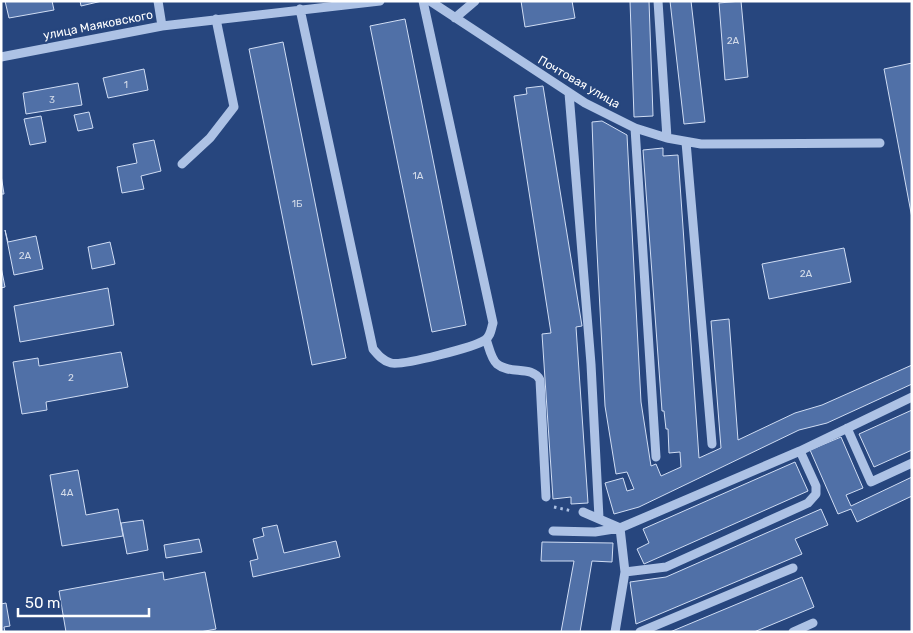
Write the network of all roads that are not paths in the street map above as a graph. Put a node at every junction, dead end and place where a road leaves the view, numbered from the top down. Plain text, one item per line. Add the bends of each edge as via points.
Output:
1 (158, 1) edge
2 (380, 1) edge
3 (423, 1) edge
4 (430, 1) edge
5 (475, 1) edge
6 (658, 1) edge
7 (300, 9) junction
8 (455, 18) junction
9 (216, 19) junction
10 (162, 26) junction
11 (1, 57) edge
12 (569, 93) junction
13 (635, 128) junction
14 (667, 138) junction
15 (686, 142) junction
16 (880, 143) dead end
17 (182, 164) dead end
18 (486, 339) junction
19 (912, 398) edge
20 (847, 428) junction
21 (712, 444) dead end
22 (800, 451) junction
23 (656, 458) dead end
24 (912, 463) edge
25 (546, 497) road end
26 (583, 512) road end
27 (599, 518) junction
28 (620, 528) junction
29 (553, 532) dead end
30 (793, 568) dead end
31 (625, 572) junction
32 (813, 624) dead end
33 (615, 632) edge
34 (640, 632) edge
35 (793, 632) edge

1 - 10 street
2 - 7 street, улица Маяковского
3 - 18 street via 493,323
4 - 8 street, Почтовая улица
5 - 8 street
6 - 14 street
7 - 9 street, улица Маяковского
7 - 18 street via 373,349 380,358 391,363 403,363
8 - 12 street, Почтовая улица
9 - 10 street, улица Маяковского
9 - 17 street via 234,108 210,138
10 - 11 street, улица Маяковского
12 - 13 street, Почтовая улица
12 - 27 street via 591,364
13 - 14 street, Почтовая улица
13 - 23 street
14 - 15 street, Почтовая улица
15 - 16 street, Почтовая улица
15 - 21 street
18 - 25 street via 498,365 505,369 532,372 540,380
19 - 20 street
20 - 22 street
20 - 24 street via 871,482
22 - 28 street
22 - 31 street via 816,486 814,498 808,503 666,567
26 - 27 street
27 - 28 street
28 - 29 street via 595,532
28 - 31 street
30 - 34 street
31 - 33 street
32 - 35 street

